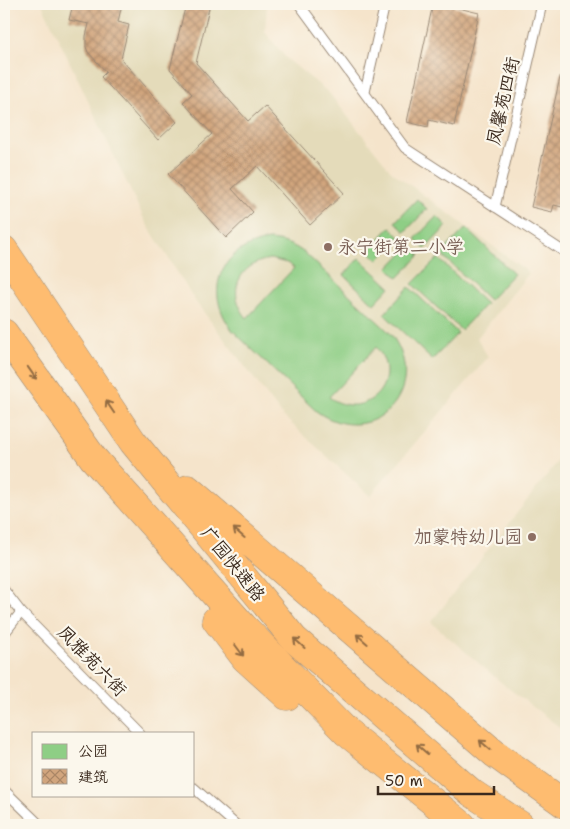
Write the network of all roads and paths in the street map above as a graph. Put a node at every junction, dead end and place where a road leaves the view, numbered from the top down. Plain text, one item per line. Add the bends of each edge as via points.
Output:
1 (299, 4) edge
2 (385, 4) edge
3 (542, 4) edge
4 (365, 92) junction
5 (495, 207) junction
6 (4, 250) edge
7 (566, 253) edge
8 (4, 333) edge
9 (133, 442) junction
10 (4, 590) edge
11 (21, 612) junction
12 (4, 634) edge
13 (139, 732) edge
14 (195, 789) edge
15 (4, 790) edge
16 (566, 805) edge
17 (448, 823) edge
18 (40, 825) edge
19 (236, 825) edge
20 (520, 825) edge

1 - 4 lane
2 - 4 lane
3 - 5 lane, 凤馨苑四街
4 - 5 lane via 405,148
5 - 7 lane
9 -> 6 highway, 广园快速路
8 -> 17 highway via 93,458 245,658
16 -> 9 highway via 495,754
20 -> 9 highway, 广园快速路 via 472,793 294,639
10 - 11 lane, 凤雅苑六街
11 - 12 lane
11 - 13 lane, 凤雅苑六街
14 - 19 lane
15 - 18 lane

